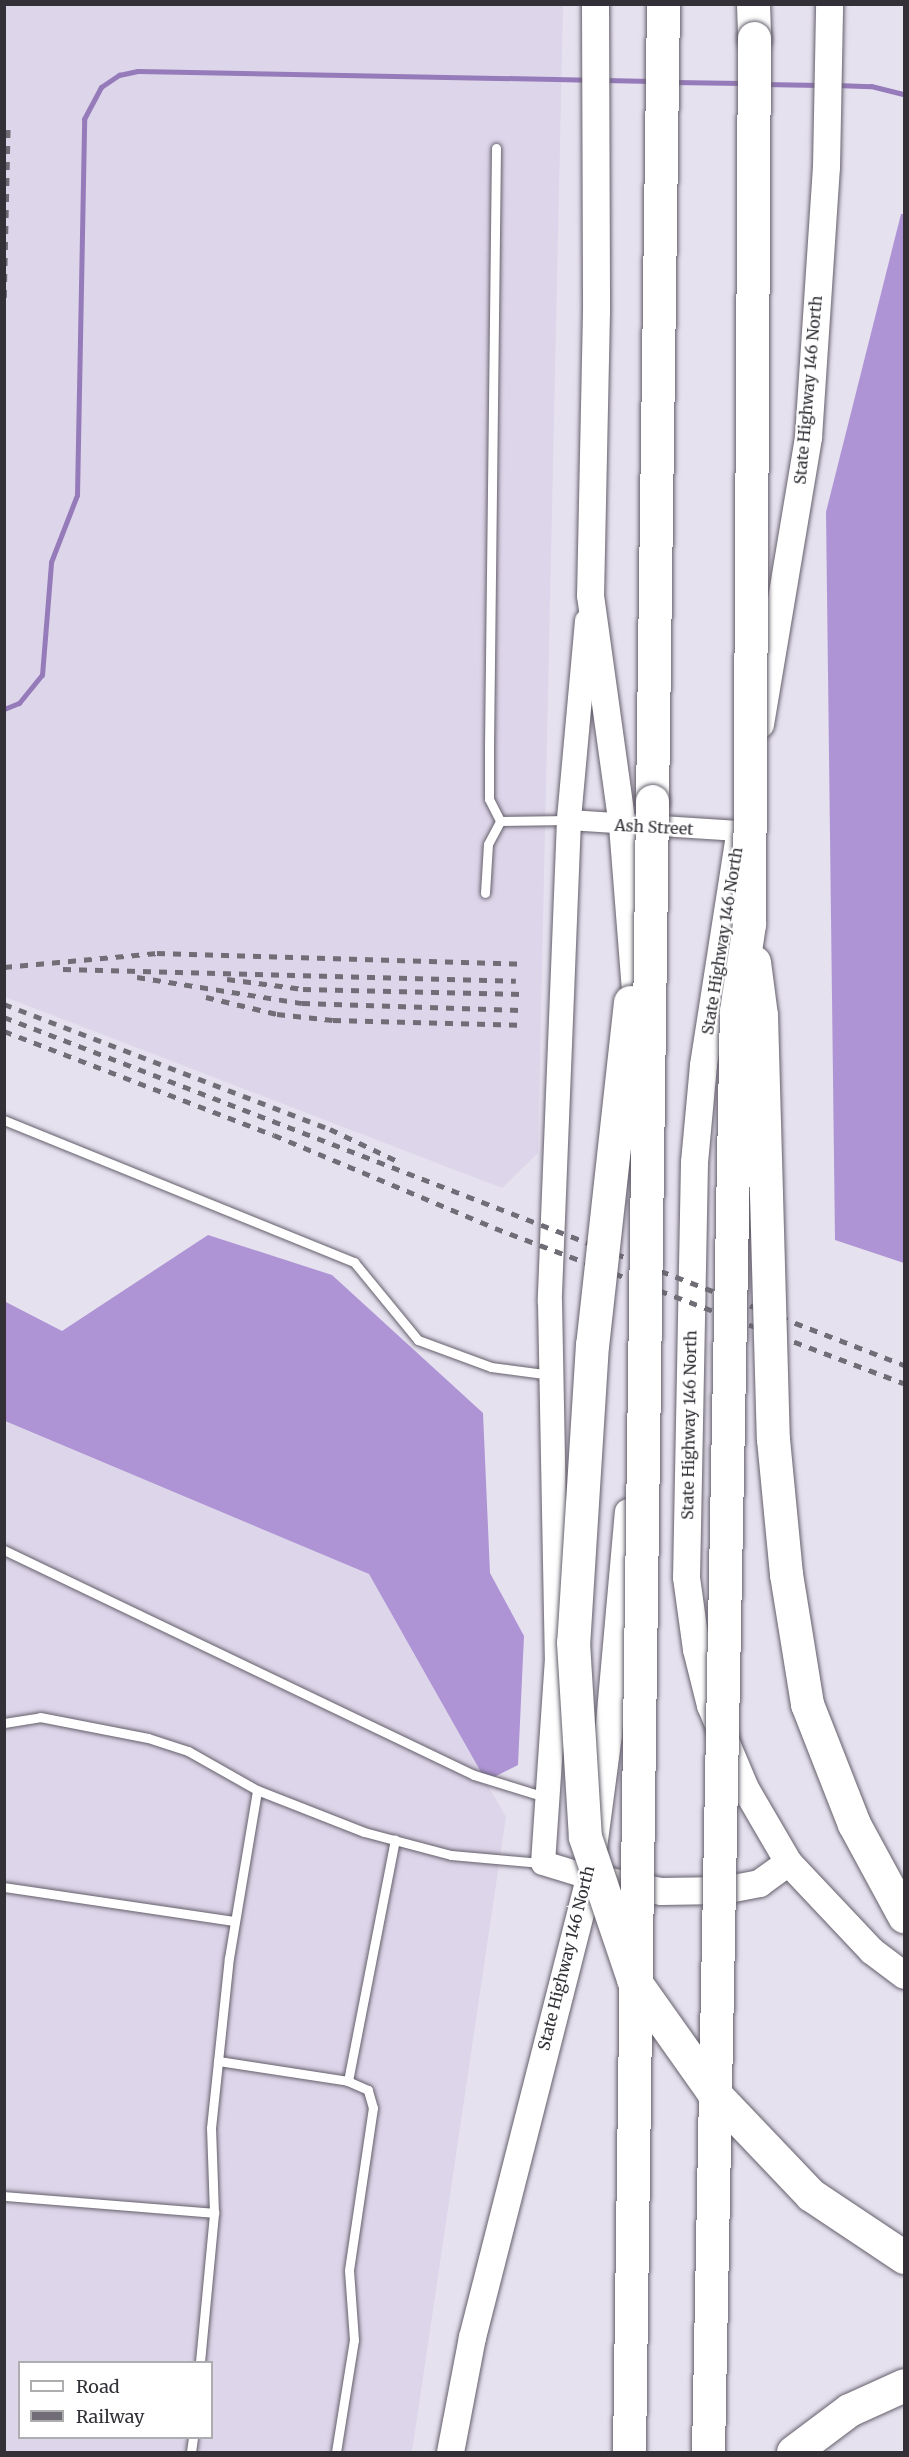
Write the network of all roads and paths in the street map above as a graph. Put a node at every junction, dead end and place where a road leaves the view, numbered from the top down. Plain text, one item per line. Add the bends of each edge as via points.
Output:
1 (595, 4) edge
2 (753, 4) edge
3 (829, 4) edge
4 (663, 5) edge
5 (496, 148) dead end
6 (590, 595) junction
7 (652, 801) junction
8 (569, 820) junction
9 (500, 821) junction
10 (622, 825) junction
11 (739, 831) junction
12 (485, 893) dead end
13 (749, 924) junction
14 (4, 1120) edge
15 (554, 1375) junction
16 (4, 1550) edge
17 (4, 1723) edge
18 (257, 1791) junction
19 (548, 1798) junction
20 (395, 1840) junction
21 (789, 1862) junction
22 (543, 1863) junction
23 (589, 1877) junction
24 (4, 1887) edge
25 (904, 1916) edge
26 (235, 1921) junction
27 (904, 1975) edge
28 (218, 2061) junction
29 (348, 2081) junction
30 (4, 2196) edge
31 (214, 2213) junction
32 (904, 2257) edge
33 (200, 2361) edge
34 (904, 2385) edge
35 (336, 2452) edge
36 (450, 2452) edge
37 (629, 2452) edge
38 (708, 2452) edge
39 (793, 2452) edge

1 - 6 main road, State Highway 146 North via 596,310
2 - 13 highway, bridge
3 - 11 main road, State Highway 146 North via 827,129 808,436 783,603
4 - 7 highway
5 - 9 lane via 489,799
6 - 8 street, State Highway 146 North
6 - 10 main road, State Highway 146 North
7 - 32 highway, bridge via 592,1344 573,1630 585,1837 633,1979 713,2092 811,2195
7 - 37 highway, bridge
8 - 9 lane
8 - 10 street, Ash Street
8 - 15 street, State Highway 146 North via 550,1302
9 - 12 lane via 488,844
10 - 11 street, Ash Street
10 - 23 main road, State Highway 146 North via 647,1137 622,1584
11 - 21 main road, State Highway 146 North via 703,1065 694,1162 686,1577 710,1705 745,1788
13 - 25 highway, bridge via 761,1015 773,1439 786,1574 807,1704 854,1824
13 - 38 highway, bridge via 736,1011
14 - 15 lane via 354,1262 418,1340 491,1367
15 - 19 street, State Highway 146 North via 557,1658
16 - 19 lane via 474,1775
17 - 18 lane via 40,1717 148,1738 188,1751
18 - 20 lane
18 - 26 lane
19 - 22 street, State Highway 146 North
20 - 22 lane via 451,1855
20 - 29 lane
21 - 23 main road via 759,1883 723,1890 661,1891
21 - 27 main road, State Highway 146 North via 872,1951
22 - 23 street
23 - 36 main road, State Highway 146 North via 472,2337
24 - 26 lane
26 - 28 lane
28 - 29 lane
28 - 31 lane via 211,2128
29 - 35 lane via 368,2090 373,2120 349,2270 354,2340
30 - 31 lane
31 - 33 lane
34 - 39 highway via 849,2410

